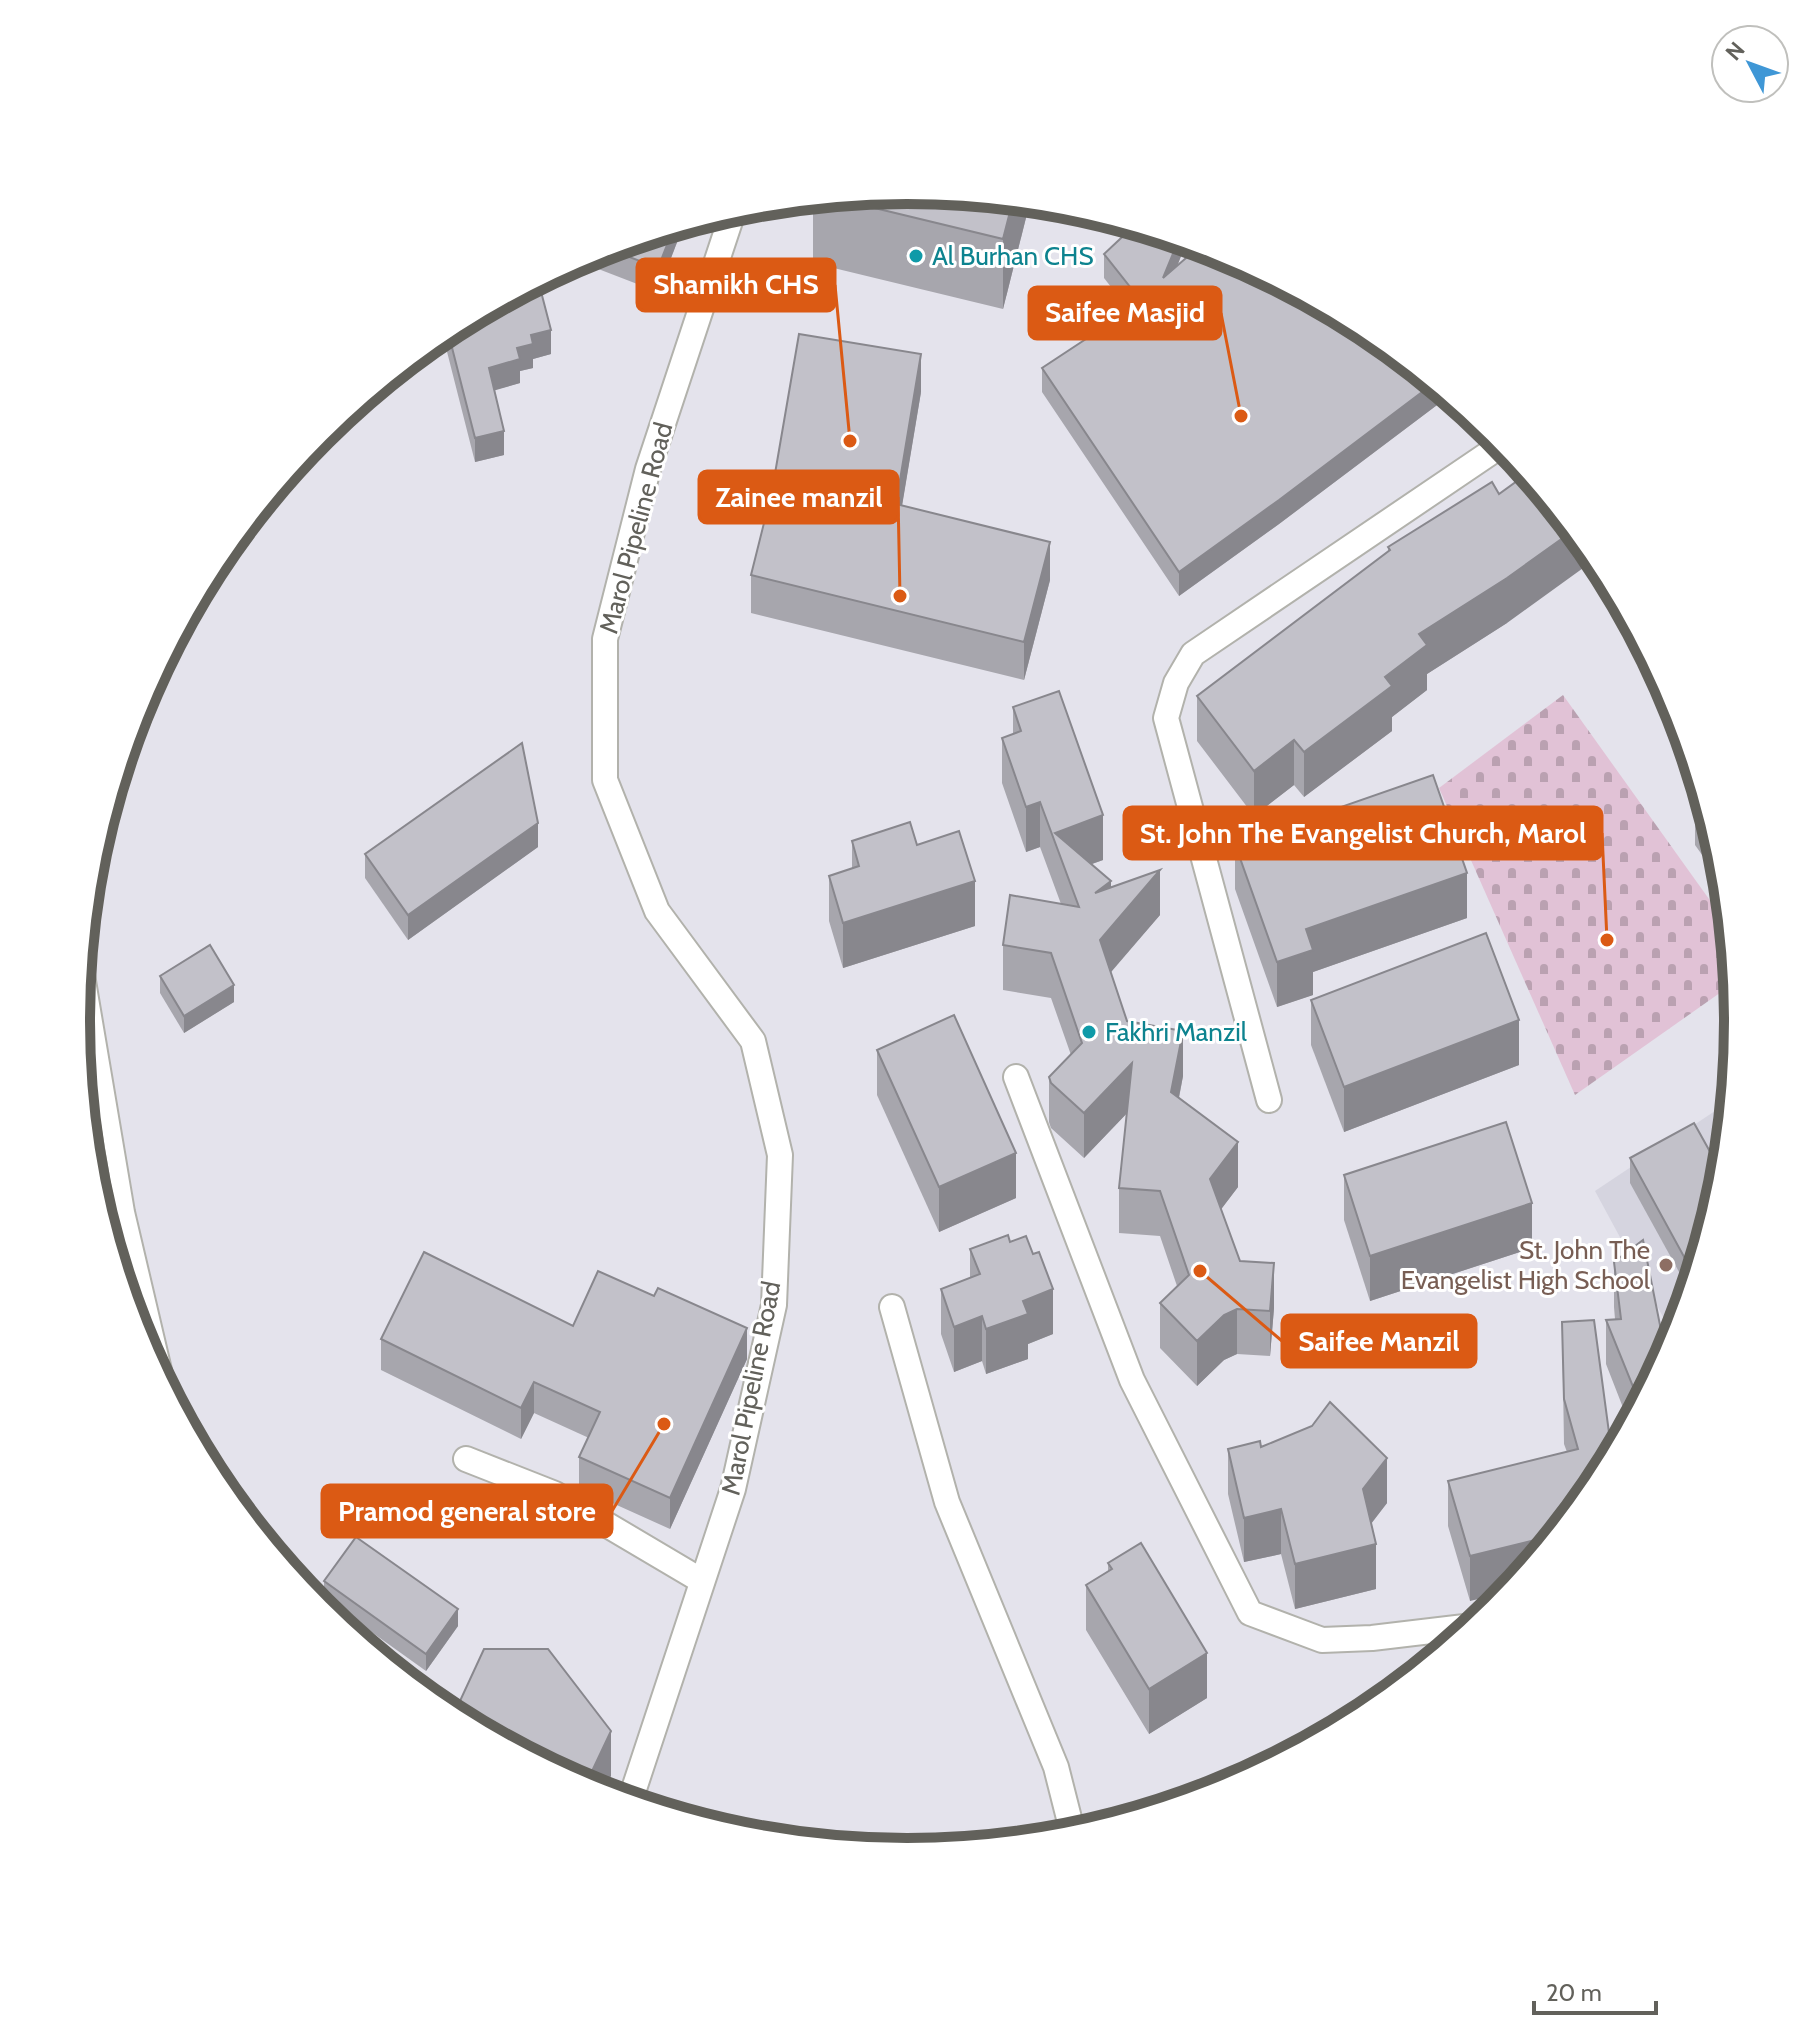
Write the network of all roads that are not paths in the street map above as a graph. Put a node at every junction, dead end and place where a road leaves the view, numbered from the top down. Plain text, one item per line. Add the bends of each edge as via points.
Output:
1 (729, 223) edge
2 (1492, 451) edge
3 (90, 1007) edge
4 (1016, 1077) dead end
5 (1269, 1100) dead end
6 (892, 1307) dead end
7 (155, 1339) edge
8 (466, 1459) dead end
9 (702, 1581) junction
10 (1453, 1628) edge
11 (634, 1790) edge
12 (1070, 1821) edge

1 - 9 street, Marol Pipeline Road via 648,469 605,639 605,780 657,911 753,1041 780,1155 774,1305 733,1489
2 - 5 street via 1193,654 1176,683 1166,718
3 - 7 lane via 125,1212
4 - 10 street via 1132,1380 1250,1613 1322,1640
6 - 12 street via 947,1502 1056,1767
8 - 9 street via 555,1494
9 - 11 street, Marol Pipeline Road

